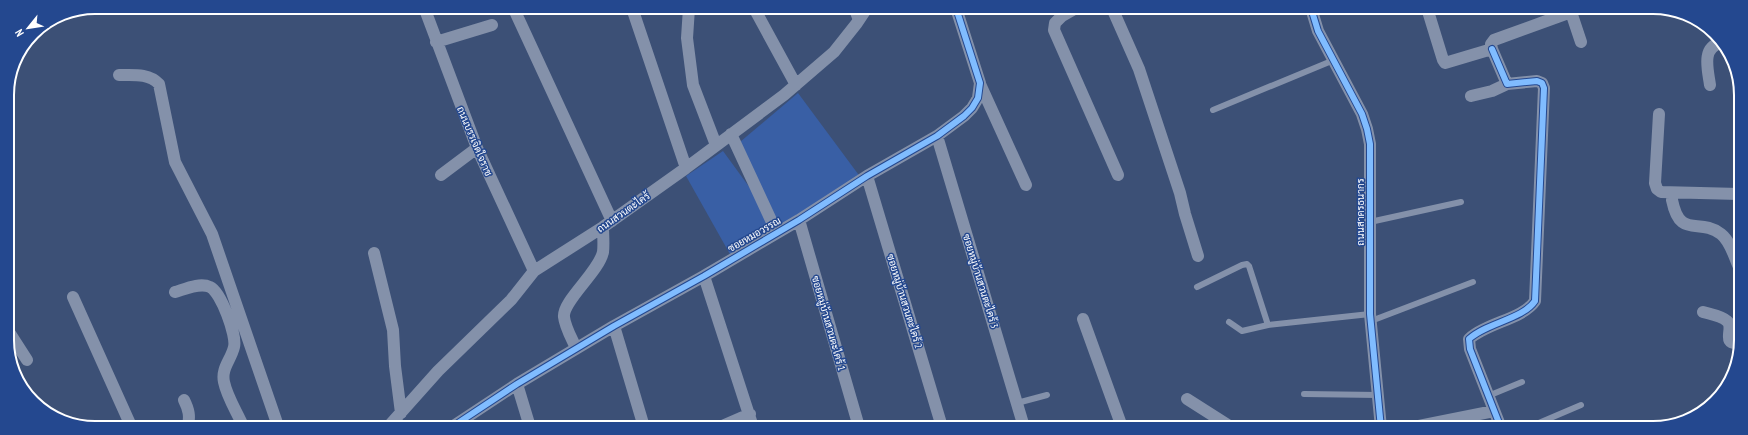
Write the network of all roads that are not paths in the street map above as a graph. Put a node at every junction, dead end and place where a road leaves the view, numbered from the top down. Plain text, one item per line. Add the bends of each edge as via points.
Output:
1 (426, 14) edge
2 (516, 14) edge
3 (634, 14) edge
4 (689, 14) edge
5 (757, 14) edge
6 (853, 14) edge
7 (863, 14) edge
8 (958, 14) edge
9 (1066, 14) edge
10 (1115, 14) edge
11 (1313, 14) edge
12 (1429, 14) edge
13 (1560, 14) edge
14 (1571, 14) edge
15 (857, 23) junction
16 (492, 25) dead end
17 (436, 42) junction
18 (1581, 42) dead end
19 (1716, 44) edge
20 (1492, 49) junction
21 (1334, 60) junction
22 (119, 75) dead end
23 (980, 83) junction
24 (1507, 84) junction
25 (796, 85) junction
26 (1710, 85) dead end
27 (1472, 96) dead end
28 (1213, 110) dead end
29 (1659, 114) dead end
30 (731, 134) junction
31 (937, 136) junction
32 (716, 145) junction
33 (477, 148) junction
34 (686, 168) junction
35 (441, 175) dead end
36 (1118, 175) dead end
37 (867, 176) junction
38 (1026, 185) dead end
39 (1734, 194) edge
40 (1672, 200) dead end
41 (1461, 202) dead end
42 (799, 220) junction
43 (1370, 222) junction
44 (607, 224) junction
45 (777, 233) junction
46 (374, 253) dead end
47 (1198, 256) dead end
48 (1734, 256) edge
49 (534, 271) junction
50 (704, 276) junction
51 (1473, 282) dead end
52 (1197, 286) dead end
53 (175, 292) dead end
54 (73, 297) dead end
55 (1703, 312) dead end
56 (1371, 317) junction
57 (235, 319) junction
58 (1083, 319) dead end
59 (1229, 322) dead end
60 (1268, 325) junction
61 (614, 326) junction
62 (14, 340) edge
63 (1734, 344) edge
64 (576, 348) junction
65 (27, 360) dead end
66 (1522, 382) dead end
67 (517, 384) junction
68 (1304, 394) dead end
69 (1047, 395) dead end
70 (1378, 395) junction
71 (1488, 396) junction
72 (1187, 399) dead end
73 (184, 400) dead end
74 (1017, 403) junction
75 (1581, 405) dead end
76 (1494, 411) junction
77 (401, 412) junction
78 (750, 414) junction
79 (129, 421) edge
80 (189, 421) edge
81 (241, 421) edge
82 (276, 421) edge
83 (393, 421) edge
84 (461, 421) edge
85 (528, 421) edge
86 (642, 421) edge
87 (731, 421) edge
88 (752, 421) edge
89 (858, 421) edge
90 (940, 421) edge
91 (1022, 421) edge
92 (1120, 421) edge
93 (1222, 421) edge
94 (1380, 421) edge
95 (1444, 421) edge
96 (1498, 421) edge
97 (1543, 421) edge

1 - 17 street, ถนนบรรเจิดใจราช
2 - 44 street
3 - 34 street
4 - 32 street via 687,38 693,85
5 - 25 street
6 - 15 lane
7 - 15 street, ถนนสวนตะไคร้
8 - 23 street
9 - 36 street via 1055,23 1054,30
10 - 47 street via 1139,69
11 - 21 street, ถนนสาครธนากร via 1318,31
12 - 20 street via 1445,63
13 - 20 street via 1494,40
14 - 18 street
15 - 25 street, ถนนสวนตะไคร้ via 834,52
16 - 17 street
17 - 33 street, ถนนบรรเจิดใจราช
19 - 26 street via 1709,50 1706,60
20 - 24 street
21 - 28 lane
21 - 43 street, ถนนสาครธนากร via 1367,128 1370,144
22 - 57 street via 146,76 154,78 159,84 176,162 212,234
23 - 31 street, ซอยหมอวรรณ via 978,98 972,108
23 - 38 street
24 - 27 street
24 - 71 street via 1537,81 1542,83 1544,88 1537,290 1532,306 1476,333 1469,339 1470,350
25 - 30 street, ถนนสวนตะไคร้
29 - 39 street via 1655,183 1658,189 1661,192
30 - 32 street, ถนนสวนตะไคร้
30 - 45 street
31 - 37 street, ซอยหมอวรรณ
31 - 74 street, ซอยหมู่บ้านสวนตะไคร้ 3
32 - 34 street, ถนนสวนตะไคร้
33 - 35 street
33 - 49 street, ถนนบรรเจิดใจราช
34 - 44 street, ถนนสวนตะไคร้
37 - 42 street, ซอยหมอวรรณ
37 - 90 street, ซอยหมู่บ้านสวนตะไคร้ 2
40 - 48 street via 1678,220 1721,234
41 - 43 lane
42 - 45 street, ซอยหมอวรรณ
42 - 89 street, ซอยหมู่บ้านสวนตะไคร้ 1
43 - 56 street, ถนนสาครธนากร
44 - 49 street, ถนนสวนตะไคร้
44 - 64 street via 603,252 565,310 564,317
45 - 50 street, ซอยหมอวรรณ
46 - 77 street via 393,330
49 - 77 street, ถนนสวนตะไคร้ via 511,300 438,371
50 - 61 street, ซอยหมอวรรณ
50 - 78 street
51 - 56 lane
52 - 60 lane via 1247,264
53 - 57 street via 200,285 209,286
54 - 79 street
55 - 63 street via 1726,320 1730,326 1728,338
56 - 60 lane
56 - 70 street, ถนนสาครธนากร
57 - 81 street via 235,346 223,372 224,382
57 - 82 street
58 - 92 street
59 - 60 lane via 1242,331
61 - 64 street, ซอยหมอวรรณ
61 - 86 street
62 - 65 street
64 - 67 street, ซอยหมอวรรณ
66 - 71 lane
67 - 84 street, ซอยหมอวรรณ
67 - 85 street
68 - 70 lane
69 - 74 lane
70 - 94 street, ถนนสาครธนากร
71 - 76 street
72 - 93 street
73 - 80 street via 189,410
74 - 91 street, ซอยหมู่บ้านสวนตะไคร้ 3
75 - 97 lane
76 - 95 street
76 - 96 street
77 - 83 street, ถนนสวนตะไคร้
78 - 87 street
78 - 88 street

